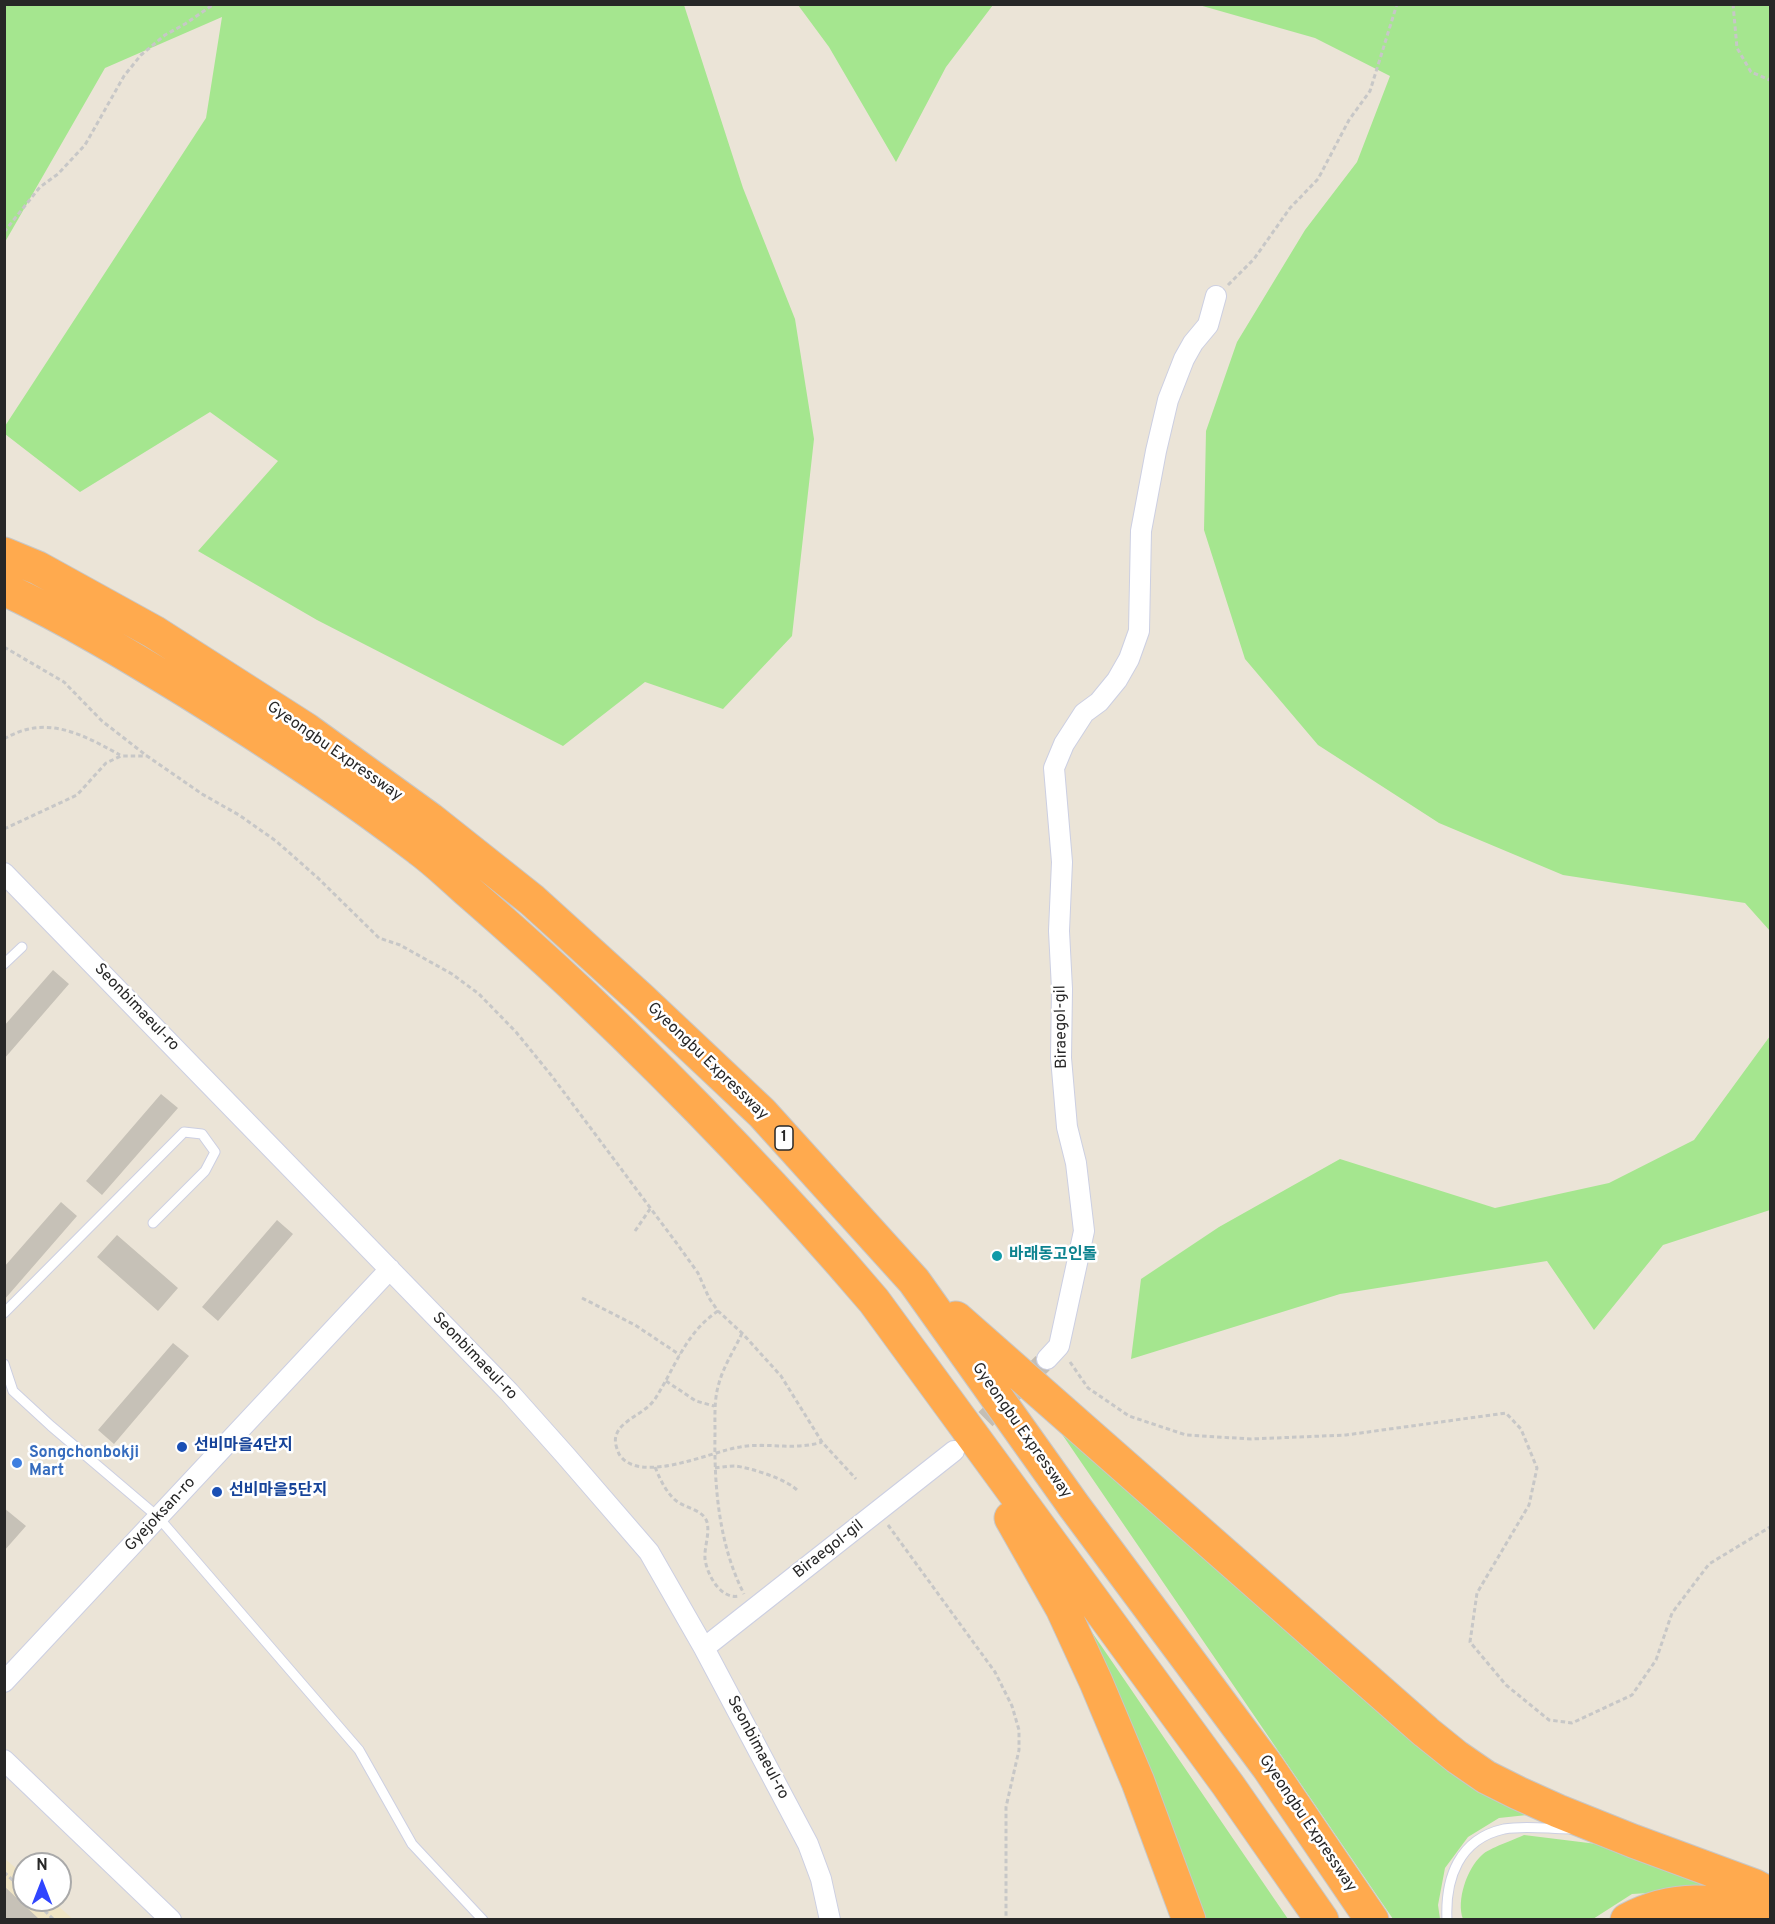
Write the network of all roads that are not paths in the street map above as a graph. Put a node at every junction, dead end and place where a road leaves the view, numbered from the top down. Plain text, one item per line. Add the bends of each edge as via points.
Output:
1 (1215, 296) road end
2 (4, 554) edge
3 (4, 590) edge
4 (4, 873) edge
5 (22, 946) dead end
6 (4, 964) edge
7 (153, 1222) dead end
8 (390, 1269) junction
9 (914, 1281) junction
10 (874, 1301) junction
11 (4, 1312) edge
12 (1053, 1352) tunnel mouth
13 (5, 1369) edge
14 (954, 1451) tunnel mouth
15 (158, 1517) junction
16 (704, 1648) junction
17 (4, 1682) edge
18 (4, 1760) edge
19 (1606, 1830) junction
20 (1770, 1894) edge
21 (171, 1920) edge
22 (483, 1920) edge
23 (830, 1920) edge
24 (1189, 1920) edge
25 (1322, 1920) edge
26 (1372, 1920) edge
27 (1447, 1920) edge
28 (1627, 1920) edge
29 (1763, 1920) edge

1 - 12 street, Biraegol-gil via 1208,325 1184,359 1172,390 1156,451 1141,531 1138,631 1130,659 1117,680 1084,713 1054,768 1062,862 1061,1058 1067,1127 1076,1163 1084,1231
2 - 9 highway, Gyeongbu Expressway / 1 via 38,568 154,632 306,730 430,819 532,900 762,1113
3 - 10 highway, Gyeongbu Expressway via 128,656 229,717 420,850 534,949 641,1050 747,1158
4 - 8 street, Seonbimaeul-ro
5 - 6 lane
7 - 11 lane via 205,1171 215,1152 202,1134 184,1132
8 - 15 street, Gyejoksan-ro
8 - 16 street, Seonbimaeul-ro via 509,1392 649,1552
9 - 19 highway via 1457,1757 1518,1793
9 - 26 highway, Gyeongbu Expressway / 1 via 1074,1506 1269,1767
10 - 24 highway via 972,1449 1062,1608 1130,1762
10 - 25 highway, Gyeongbu Expressway via 1221,1775
13 - 15 lane via 13,1391
14 - 16 street, Biraegol-gil
15 - 17 street, Gyejoksan-ro
15 - 22 lane via 358,1749 412,1844
16 - 23 street, Seonbimaeul-ro via 808,1844
18 - 21 street
19 - 20 highway
19 - 27 lane via 1506,1829 1484,1837 1465,1852 1453,1871
28 - 29 highway via 1660,1906 1697,1901 1731,1905

